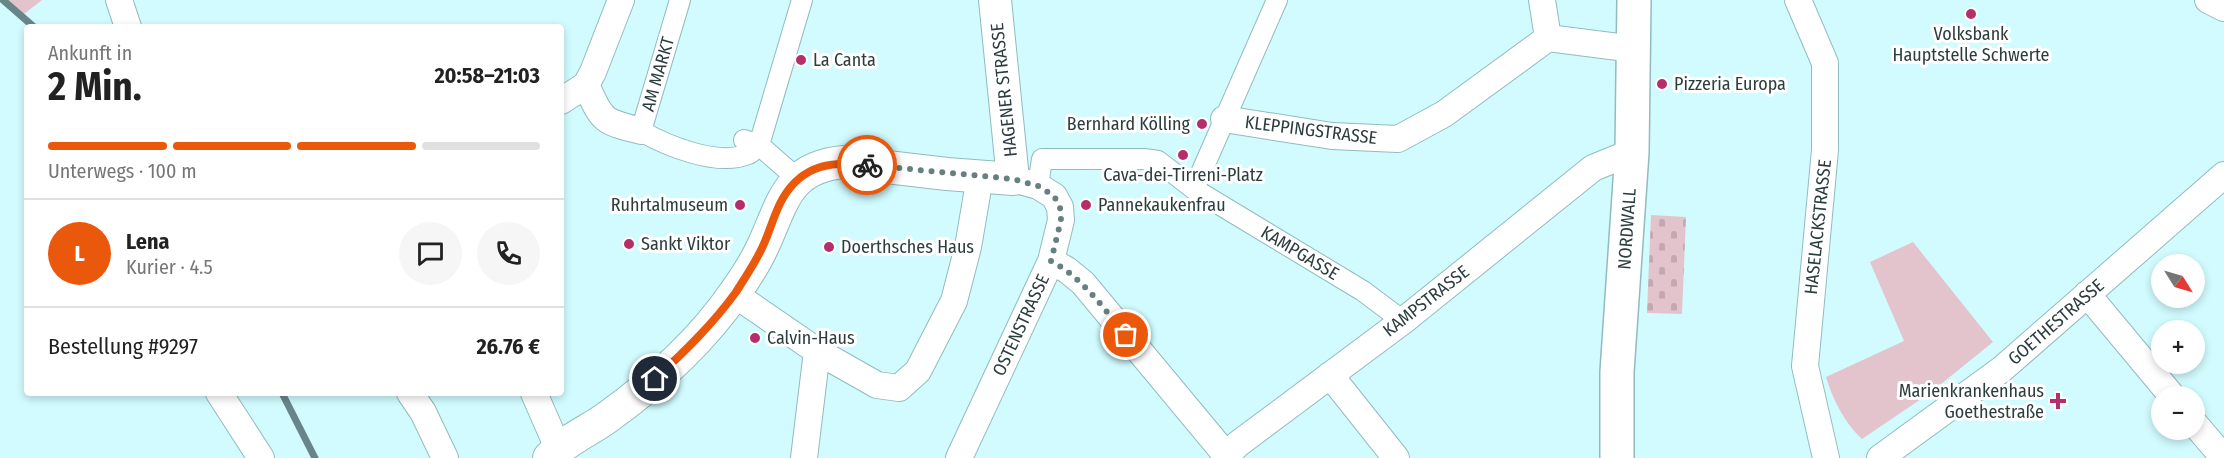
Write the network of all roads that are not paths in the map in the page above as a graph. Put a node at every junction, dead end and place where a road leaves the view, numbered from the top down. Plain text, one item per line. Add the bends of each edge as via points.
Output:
1 (119, 0) edge
2 (621, 0) edge
3 (680, 0) edge
4 (802, 0) edge
5 (995, 0) edge
6 (1277, 0) edge
7 (1542, 0) edge
8 (1634, 0) edge
9 (1798, 0) edge
10 (2208, 0) edge
11 (2224, 8) edge
12 (127, 24) edge
13 (1548, 38) junction
14 (1634, 49) junction
15 (586, 85) junction
16 (564, 99) edge
17 (1224, 119) junction
18 (641, 131) junction
19 (751, 143) junction
20 (1632, 152) junction
21 (754, 167) dead end
22 (2224, 175) edge
23 (980, 177) junction
24 (799, 180) junction
25 (1026, 183) junction
26 (1194, 189) junction
27 (1051, 261) junction
28 (734, 294) junction
29 (2087, 294) junction
30 (1403, 321) junction
31 (817, 351) junction
32 (1330, 375) junction
33 (2164, 386) edge
34 (221, 396) edge
35 (412, 396) edge
36 (535, 396) edge
37 (2205, 436) edge
38 (554, 453) edge
39 (1225, 456) edge
40 (261, 458) edge
41 (445, 458) edge
42 (804, 458) edge
43 (959, 458) edge
44 (1396, 458) edge
45 (1617, 458) edge
46 (1826, 458) edge
47 (1880, 458) edge
48 (2224, 458) edge

1 - 12 street
2 - 15 street
3 - 18 street, AM MARKT
4 - 19 street
5 - 25 street, HAGENER STRASSE
6 - 17 street
7 - 13 street
8 - 14 main road, NORDWALL
9 - 46 street, HASELACKSTRASSE via 1825,63 1826,150 1805,366
10 - 11 street
13 - 14 street
13 - 17 street, KLEPPINGSTRASSE via 1444,114 1398,139 1332,136
14 - 20 main road, NORDWALL
15 - 16 street
15 - 18 street via 602,118
17 - 26 street
18 - 19 street, AM MARKT via 663,144 720,159 748,154
19 - 21 street
19 - 24 street
20 - 30 street, KAMPSTRASSE via 1593,168
20 - 45 main road, NORDWALL via 1617,372
22 - 29 street, GOETHESTRASSE
23 - 24 street via 844,162 813,169
23 - 25 street
23 - 31 street via 954,301 927,357 910,380 899,388 877,385
24 - 28 street via 784,197 762,247
25 - 26 street, KAMPGASSE via 1042,159 1144,159 1158,160
25 - 27 street, OSTENSTRASSE via 1054,196 1060,207 1061,220
26 - 30 street, KAMPGASSE via 1363,291
27 - 39 street via 1083,283
27 - 43 street, OSTENSTRASSE
28 - 31 street
28 - 38 street via 697,339 655,379
29 - 33 street
29 - 47 street, GOETHESTRASSE via 2002,369
30 - 32 street, KAMPSTRASSE
31 - 42 street
32 - 39 street, KAMPSTRASSE
32 - 44 street
34 - 40 street
35 - 41 street
36 - 38 street
37 - 48 street

